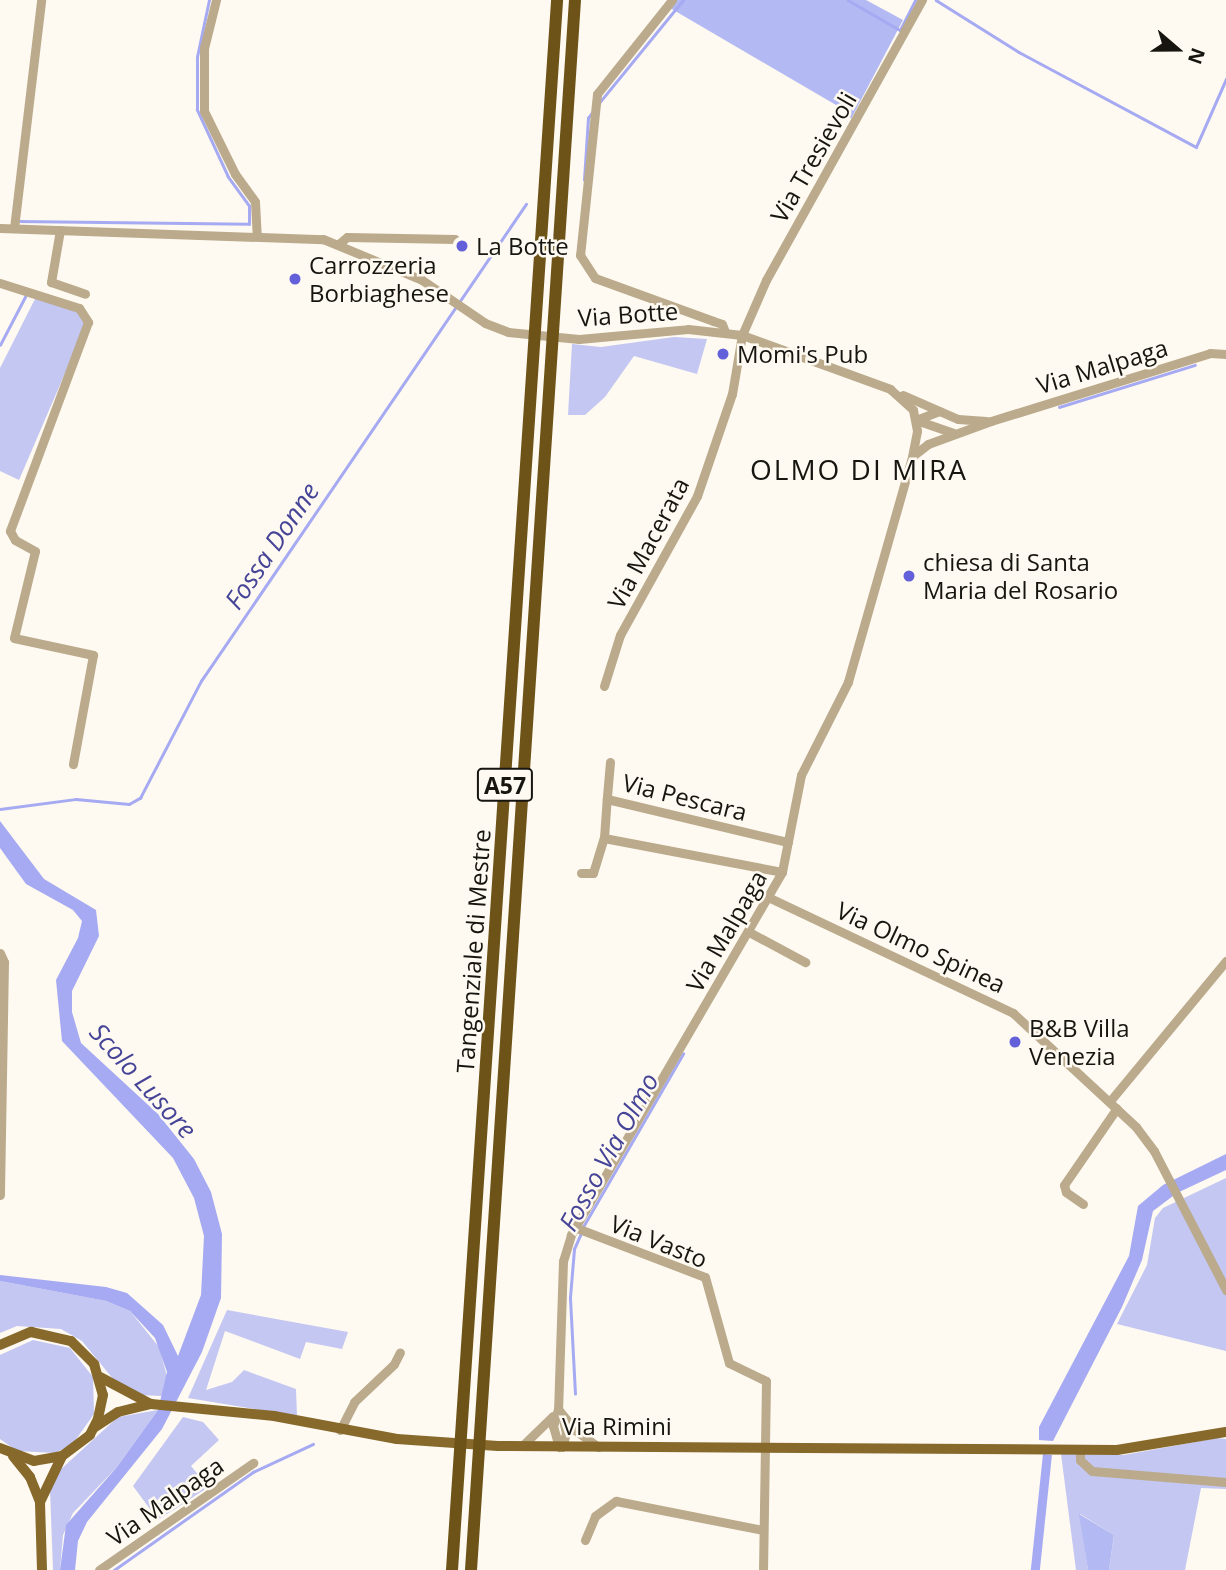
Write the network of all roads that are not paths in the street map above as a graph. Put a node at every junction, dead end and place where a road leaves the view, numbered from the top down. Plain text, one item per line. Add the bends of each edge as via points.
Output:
1 (41, 0) edge
2 (216, 0) edge
3 (557, 0) edge
4 (575, 0) edge
5 (671, 0) edge
6 (922, 0) edge
7 (0, 228) edge
8 (14, 228) junction
9 (60, 230) junction
10 (257, 235) junction
11 (456, 239) dead end
12 (340, 243) junction
13 (0, 283) edge
14 (85, 294) dead end
15 (724, 332) junction
16 (741, 335) junction
17 (1226, 354) edge
18 (899, 394) junction
19 (941, 411) junction
20 (915, 420) junction
21 (991, 421) junction
22 (955, 434) junction
23 (912, 457) junction
24 (604, 686) dead end
25 (610, 762) dead end
26 (73, 764) dead end
27 (607, 799) junction
28 (604, 838) junction
29 (788, 842) junction
30 (782, 872) junction
31 (581, 873) dead end
32 (770, 898) junction
33 (749, 932) junction
34 (1, 953) edge
35 (1226, 961) edge
36 (805, 962) dead end
37 (1, 1010) edge
38 (1, 1056) edge
39 (1, 1101) edge
40 (1113, 1104) junction
41 (0, 1195) edge
42 (1083, 1204) dead end
43 (579, 1229) junction
44 (1226, 1290) edge
45 (3, 1342) edge
46 (400, 1352) dead end
47 (100, 1377) junction
48 (155, 1404) junction
49 (558, 1409) junction
50 (95, 1427) junction
51 (340, 1430) junction
52 (1226, 1432) edge
53 (522, 1446) junction
54 (768, 1446) junction
55 (560, 1447) junction
56 (598, 1447) junction
57 (0, 1448) edge
58 (1080, 1449) junction
59 (13, 1456) junction
60 (62, 1456) junction
61 (253, 1464) dead end
62 (1226, 1482) edge
63 (40, 1502) junction
64 (762, 1530) junction
65 (584, 1540) dead end
66 (42, 1570) edge
67 (99, 1570) edge
68 (452, 1570) edge
69 (471, 1570) edge
70 (763, 1570) edge

1 - 8 street
2 - 10 street via 205,37 204,111 235,174 255,202
3 - 68 highway, Tangenziale di Mestre / A57
4 - 69 highway, Tangenziale di Mestre / A57
5 - 15 street via 600,88 596,100 580,223 584,267 606,283 722,324
6 - 16 street, Via Tresievoli via 838,157 788,238
7 - 8 street, Via Botte
8 - 9 street, Via Botte
9 - 10 street, Via Botte
9 - 14 street via 51,282
10 - 12 street, Via Botte
11 - 12 street, Via Botte via 347,237
12 - 15 street, Via Botte via 458,301 485,323 508,332 579,339 688,329
13 - 26 street via 79,308 88,322 10,531 15,540 35,551 14,638 93,655
15 - 16 street, Via Botte
16 - 18 street, Via Botte
16 - 24 street, Via Macerata via 732,394 697,496 620,635
17 - 21 street, Via Malpaga via 1210,353
18 - 19 street, Via Malpaga
18 - 20 street
19 - 20 street via 926,412
19 - 21 street, Via Malpaga via 967,421
20 - 22 street
20 - 23 street, Via Malpaga
21 - 22 street, Via Malpaga
22 - 23 street, Via Malpaga via 928,444
23 - 29 street, Via Malpaga via 848,682 801,775
25 - 27 street, Via Pescara
27 - 28 street
27 - 29 street, Via Pescara
28 - 30 street
28 - 31 street via 593,873
29 - 30 street, Via Malpaga
30 - 32 street, Via Malpaga
32 - 33 street, Via Malpaga
32 - 40 street, Via Olmo Spinea via 1004,1006
33 - 36 street
33 - 43 street, Via Malpaga
34 - 37 street
35 - 40 street
37 - 38 street
38 - 39 street
39 - 41 street
40 - 42 street via 1065,1185 1066,1192
40 - 44 street, Via Olmo Spinea via 1154,1151
43 - 49 street, Via Malpaga via 563,1261
43 - 54 street, Via Vasto via 705,1277 729,1363 766,1381
45 - 47 main road via 31,1332 56,1335 84,1351
46 - 51 street via 394,1364 354,1402
47 - 48 main road via 121,1392
47 - 50 main road via 102,1404
48 - 50 main road via 118,1412
48 - 51 main road, Via Rimini via 274,1416
49 - 53 street via 544,1429
49 - 55 street, Via Malpaga via 553,1431
49 - 56 street via 575,1430
50 - 60 main road via 82,1444
51 - 53 main road, Via Rimini
52 - 58 main road, Via Rimini via 1135,1448
53 - 55 main road, Via Rimini
54 - 56 main road, Via Rimini
54 - 58 main road, Via Rimini via 863,1451
54 - 64 street
55 - 56 main road, Via Rimini
57 - 59 main road
58 - 62 street via 1080,1460 1092,1471
59 - 60 main road via 34,1461
59 - 63 main road via 30,1478
60 - 63 main road
61 - 67 street, Via Malpaga
63 - 66 main road
64 - 65 street via 616,1501 595,1516
64 - 70 street

